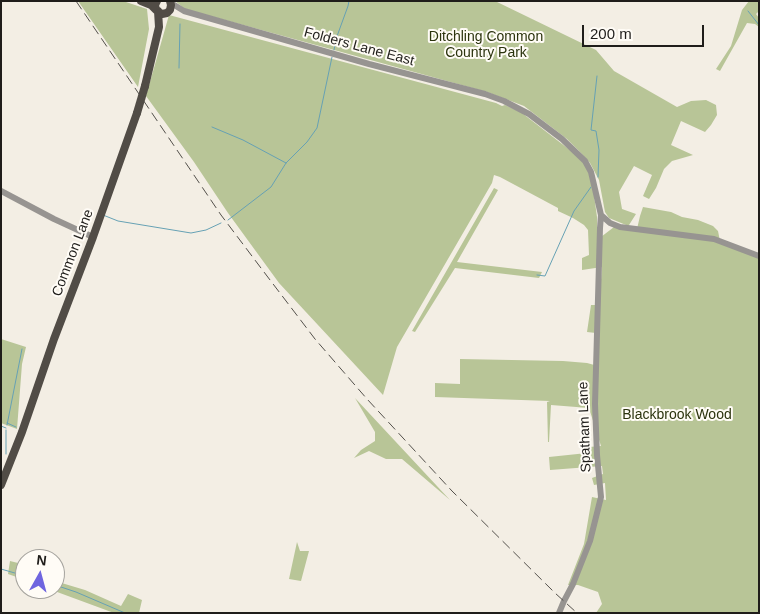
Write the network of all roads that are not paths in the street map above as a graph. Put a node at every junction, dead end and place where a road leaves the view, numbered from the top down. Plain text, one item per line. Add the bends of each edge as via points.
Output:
1 (141, 1) edge
2 (170, 2) edge
3 (157, 7) edge
4 (184, 11) junction
5 (168, 12) junction
6 (159, 27) junction
7 (1, 191) edge
8 (601, 215) junction
9 (612, 225) junction
10 (600, 231) junction
11 (93, 237) junction
12 (759, 256) edge
13 (1, 484) edge
14 (559, 613) edge

1 - 3 main road
2 - 4 street, Folders Lane East
2 - 5 main road, Common Lane
3 - 5 main road via 162,14
3 - 6 main road, Common Lane
4 - 5 street, Folders Lane East
4 - 8 street, Folders Lane East via 515,105 562,139 585,161 591,172
5 - 6 main road, Common Lane
6 - 11 main road, Common Lane, bridge via 137,113
7 - 11 street
8 - 9 street
8 - 10 street, Spatham Lane
9 - 10 street
9 - 12 street via 714,239
10 - 14 street, Spatham Lane via 595,404 601,497 590,541
11 - 13 main road, Common Lane

